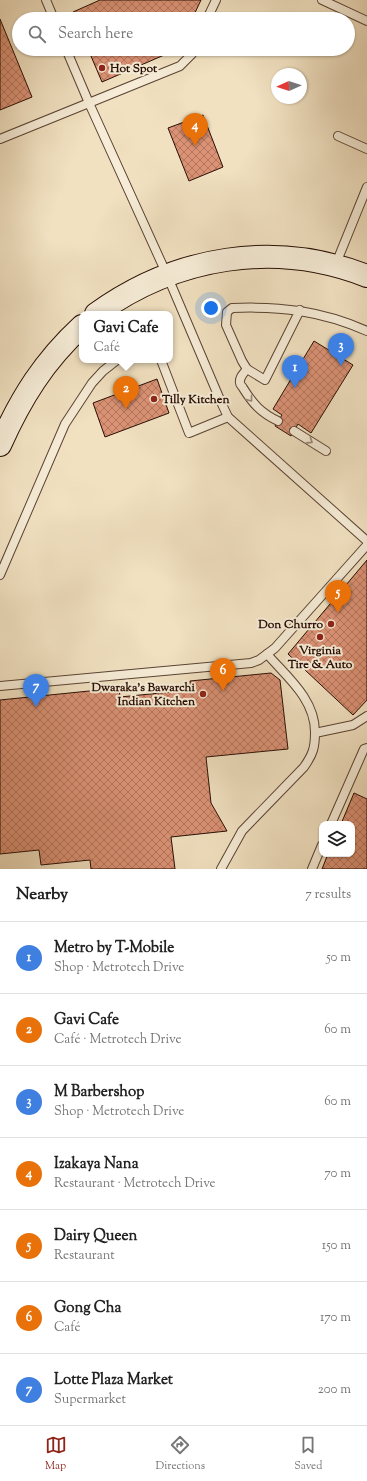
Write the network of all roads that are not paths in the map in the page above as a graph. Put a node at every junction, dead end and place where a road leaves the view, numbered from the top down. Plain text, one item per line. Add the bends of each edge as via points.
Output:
1 (46, 0) edge
2 (216, 0) edge
3 (322, 0) edge
4 (51, 12) edge
5 (210, 12) edge
6 (348, 12) edge
7 (355, 15) edge
8 (367, 21) edge
9 (69, 56) edge
10 (190, 56) edge
11 (89, 103) junction
12 (338, 136) dead end
13 (0, 139) edge
14 (367, 149) edge
15 (367, 187) edge
16 (335, 266) junction
17 (167, 275) junction
18 (367, 276) edge
19 (300, 310) junction
20 (100, 311) edge
21 (79, 329) edge
22 (367, 331) edge
23 (113, 363) edge
24 (162, 363) edge
25 (247, 369) junction
26 (228, 416) junction
27 (278, 421) dead end
28 (294, 431) dead end
29 (0, 445) edge
30 (326, 451) dead end
31 (367, 542) edge
32 (367, 545) edge
33 (0, 575) edge
34 (267, 654) junction
35 (0, 686) edge
36 (367, 716) edge
37 (315, 733) junction
38 (367, 748) edge
39 (332, 821) edge
40 (319, 852) edge
41 (221, 869) edge
42 (312, 869) edge

1 - 4 lane
2 - 5 lane
3 - 6 lane
7 - 8 lane
9 - 11 lane
10 - 11 lane via 180,66
11 - 13 lane
11 - 17 lane
12 - 14 lane
15 - 16 lane
16 - 17 street via 290,258 243,257 196,265
16 - 18 street
17 - 20 street via 129,292
17 - 26 lane
19 - 22 lane via 334,318
19 - 25 lane via 265,380
19 - 25 lane via 248,307 232,308 228,312 226,325
21 - 29 street via 52,355 37,375
23 - 33 lane via 92,383 65,424
24 - 26 lane via 189,433
25 -> 27 lane via 241,375 240,383 248,397 268,416
26 - 31 lane
28 -> 30 lane
32 - 34 lane
34 - 35 lane via 251,663
34 - 37 lane via 305,698 314,718
36 - 37 lane via 353,725
37 - 41 lane via 311,756 242,831
38 - 39 lane via 364,749
40 - 42 lane

